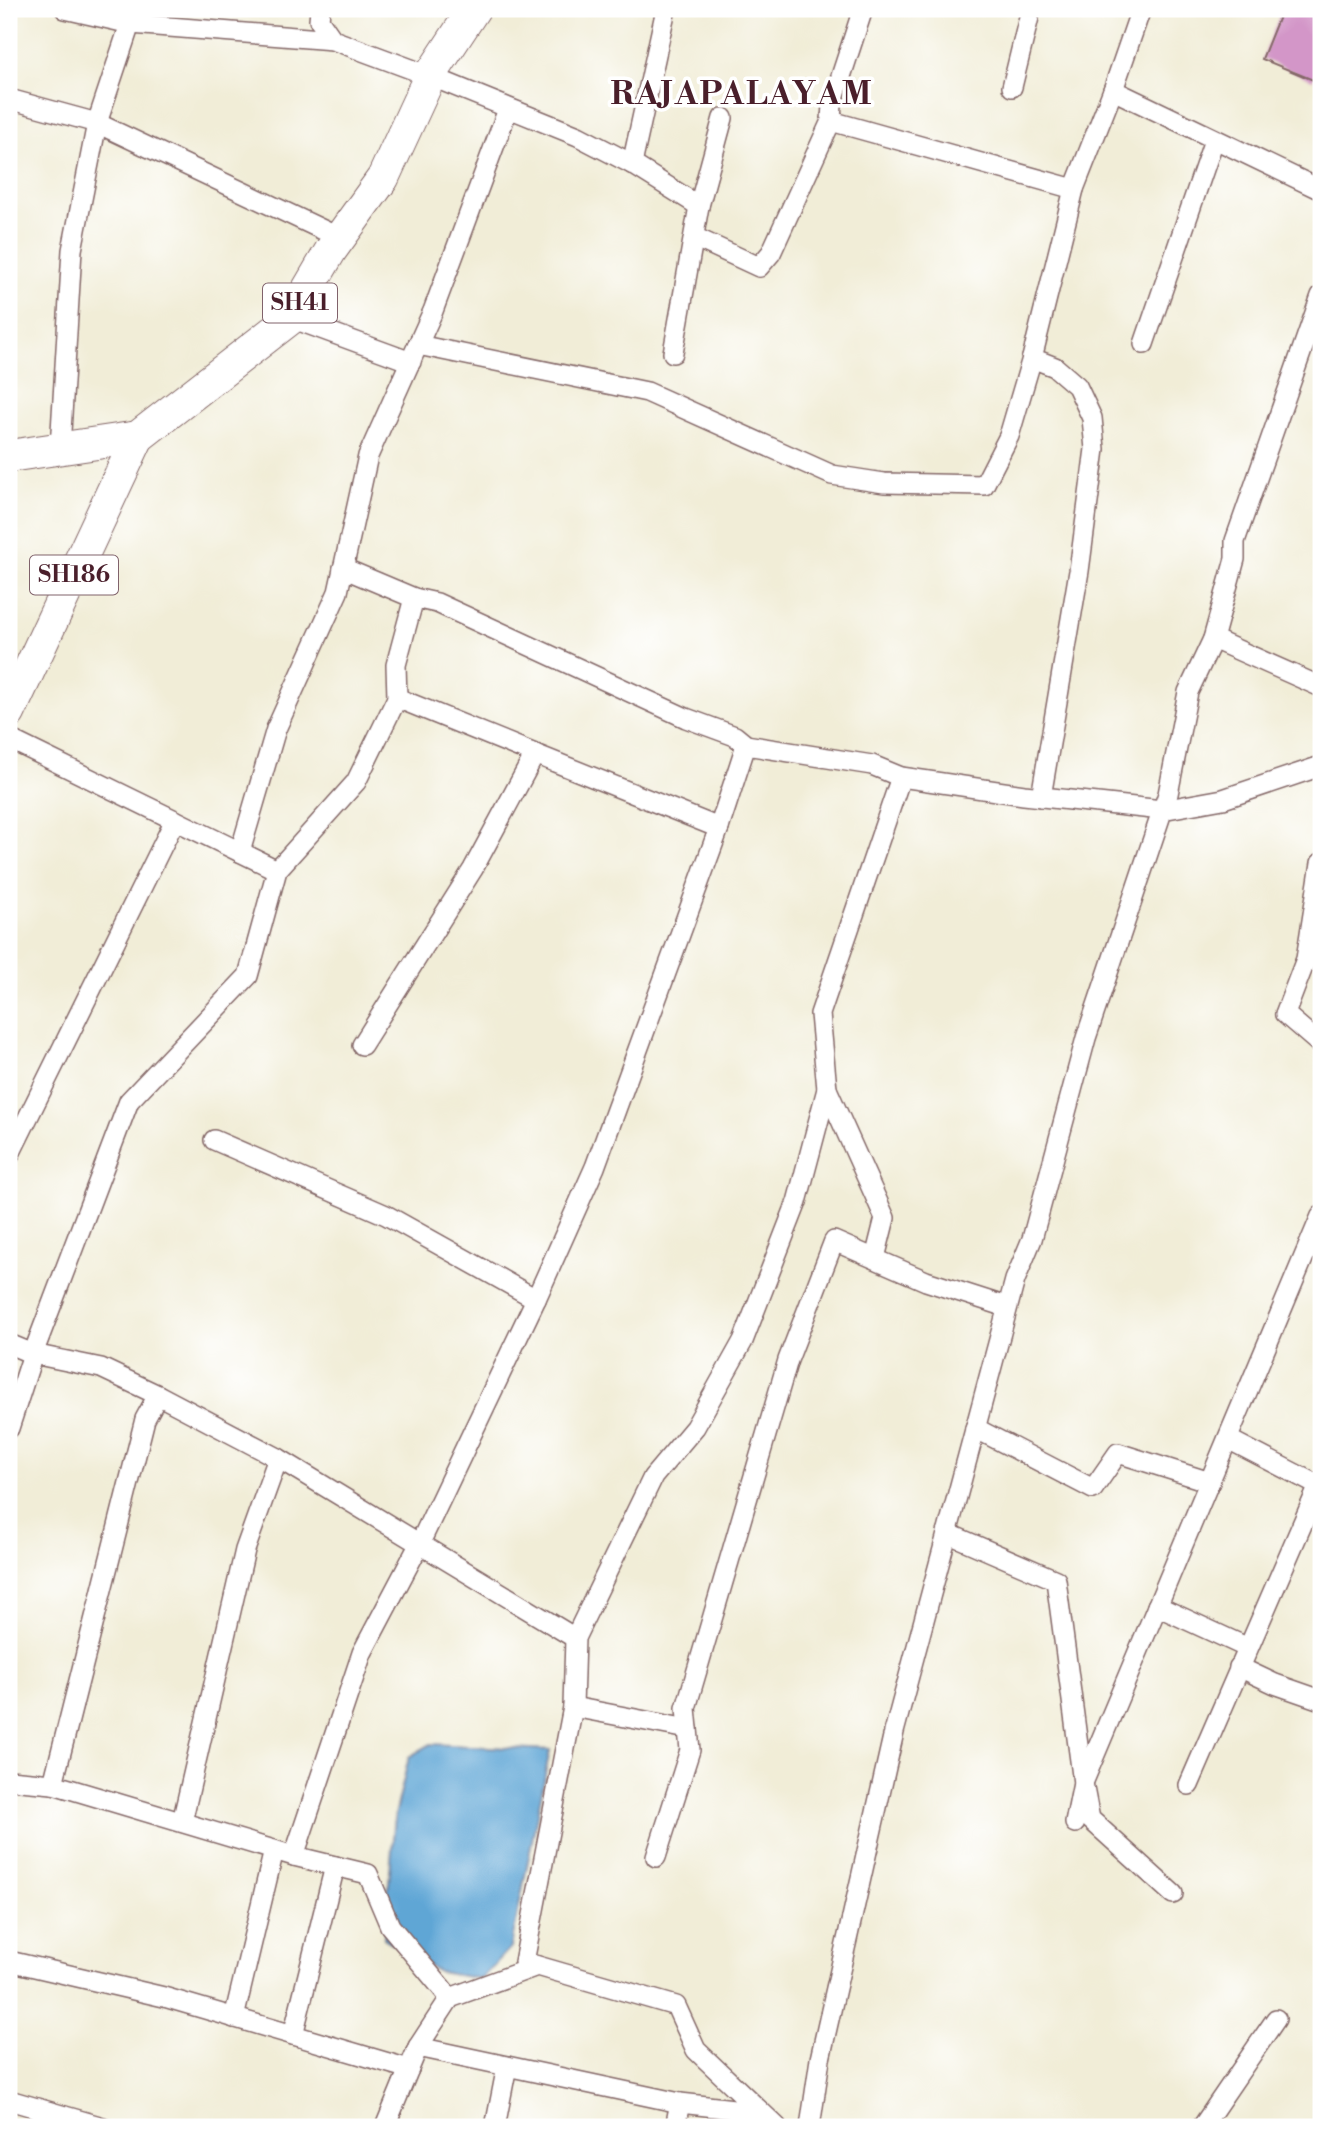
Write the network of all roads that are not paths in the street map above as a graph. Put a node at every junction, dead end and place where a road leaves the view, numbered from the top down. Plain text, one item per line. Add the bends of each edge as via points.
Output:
1 (65, 9) edge
2 (320, 9) edge
3 (474, 9) edge
4 (666, 9) edge
5 (863, 9) edge
6 (1031, 9) edge
7 (1141, 9) edge
8 (133, 16) edge
9 (333, 40) junction
10 (430, 76) junction
11 (1012, 88) dead end
12 (1112, 90) junction
13 (9, 99) edge
14 (508, 109) junction
15 (723, 118) dead end
16 (831, 121) junction
17 (97, 123) junction
18 (1214, 140) junction
19 (632, 164) junction
20 (1074, 190) junction
21 (1321, 191) edge
22 (699, 206) junction
23 (694, 237) junction
24 (340, 238) junction
25 (1321, 296) edge
26 (291, 318) junction
27 (1144, 344) dead end
28 (414, 353) junction
29 (673, 353) dead end
30 (1031, 358) junction
31 (138, 437) junction
32 (60, 449) junction
33 (9, 456) edge
34 (343, 568) junction
35 (414, 597) junction
36 (1213, 639) junction
37 (1321, 687) edge
38 (397, 698) junction
39 (9, 713) edge
40 (9, 739) edge
41 (746, 745) junction
42 (535, 754) junction
43 (1321, 765) edge
44 (901, 777) junction
45 (1041, 797) junction
46 (1162, 810) junction
47 (175, 820) junction
48 (719, 828) junction
49 (240, 852) junction
50 (1321, 863) edge
51 (277, 870) junction
52 (1320, 886) edge
53 (362, 1045) dead end
54 (1321, 1045) edge
55 (827, 1089) junction
56 (214, 1140) dead end
57 (9, 1156) edge
58 (1321, 1216) edge
59 (875, 1258) junction
60 (536, 1299) junction
61 (1007, 1307) junction
62 (9, 1344) edge
63 (33, 1354) junction
64 (158, 1395) junction
65 (9, 1428) edge
66 (975, 1429) junction
67 (1228, 1438) junction
68 (278, 1458) junction
69 (1210, 1482) junction
70 (1320, 1483) edge
71 (947, 1533) junction
72 (419, 1545) junction
73 (1157, 1606) junction
74 (575, 1638) junction
75 (1248, 1648) junction
76 (1239, 1667) junction
77 (1321, 1700) edge
78 (573, 1707) junction
79 (688, 1729) junction
80 (9, 1780) edge
81 (1083, 1783) junction
82 (52, 1784) junction
83 (1189, 1785) dead end
84 (183, 1822) junction
85 (1075, 1823) dead end
86 (274, 1850) junction
87 (294, 1856) junction
88 (656, 1857) dead end
89 (335, 1866) junction
90 (1173, 1894) dead end
91 (9, 1961) edge
92 (537, 1966) junction
93 (450, 1998) junction
94 (234, 2018) junction
95 (1276, 2019) dead end
96 (293, 2035) junction
97 (418, 2047) junction
98 (506, 2066) junction
99 (409, 2069) junction
100 (9, 2100) edge
101 (680, 2103) junction
102 (761, 2112) junction
103 (103, 2127) edge
104 (385, 2127) edge
105 (495, 2127) edge
106 (675, 2127) edge
107 (777, 2127) edge
108 (810, 2127) edge
109 (1202, 2127) edge

1 - 8 street
2 - 9 street via 319,20
3 - 10 main road, SH41
4 - 19 street
5 - 16 street via 832,104
6 - 11 street
7 - 12 street
8 - 9 street
8 - 17 street
9 - 10 street
10 - 14 street
10 - 24 main road, SH41 via 383,178
12 - 18 street
12 - 20 street
13 - 17 street
14 - 19 street via 578,136
14 - 28 street
15 - 22 street
16 - 20 street
16 - 23 street via 771,253 759,267
17 - 24 street
17 - 32 street via 72,250
18 - 21 street
18 - 27 street
19 - 22 street
20 - 30 street
22 - 23 street
23 - 29 street
24 - 26 main road, SH41
25 - 36 street via 1235,541 1235,559
26 - 28 street
26 - 31 main road, SH41
28 - 30 street via 647,393 832,475 884,483 984,485 1009,436
28 - 34 street via 368,456
30 - 45 street via 1055,368 1077,386 1093,418 1094,449 1079,571
31 - 32 main road, SH41
31 - 39 main road, SH186
32 - 33 main road, SH41
34 - 35 street
34 - 49 street via 338,592 276,729
35 - 38 street via 396,665
35 - 41 street via 437,603 686,718 735,736
36 - 37 street
36 - 46 street via 1188,692
38 - 42 street
38 - 51 street via 356,782
40 - 47 street
41 - 44 street via 872,765
41 - 48 street
42 - 48 street
42 - 53 street via 473,869
43 - 46 street via 1223,799
44 - 45 street
44 - 55 street via 820,1014
45 - 46 street
46 - 61 street via 1086,1038 1032,1239
47 - 49 street
47 - 57 street
48 - 60 street via 595,1167
49 - 51 street
50 - 52 street
51 - 63 street via 248,976 129,1101
52 - 54 street via 1306,958 1285,1014
55 - 59 street via 885,1218
55 - 74 street via 797,1202 743,1341 695,1427 653,1477
56 - 60 street via 386,1215
58 - 67 street
59 - 61 street via 926,1281
59 - 79 street via 834,1241 788,1360 686,1709
60 - 72 street
61 - 66 street
62 - 63 street
63 - 64 street via 101,1368
63 - 65 street
64 - 68 street
64 - 82 street via 145,1419
66 - 69 street via 1093,1489 1118,1453
66 - 71 street
67 - 69 street
67 - 70 street
68 - 72 street
68 - 84 street via 245,1550
69 - 73 street
70 - 75 street
71 - 81 street via 1056,1580
71 - 108 street via 891,1746 820,2059
72 - 74 street
72 - 87 street via 362,1653
73 - 75 street
73 - 81 street
74 - 78 street
75 - 76 street
76 - 77 street
76 - 83 street
78 - 79 street
78 - 92 street via 524,1962
79 - 88 street via 690,1750
80 - 82 street
81 - 85 street
81 - 90 street via 1090,1819
82 - 84 street
84 - 86 street
86 - 87 street
86 - 94 street
87 - 89 street
89 - 93 street via 368,1874 390,1926
89 - 96 street
91 - 94 street
92 - 93 street
92 - 102 street via 676,2006 696,2050
93 - 97 street
94 - 96 street
95 - 109 street
96 - 99 street
97 - 98 street
97 - 99 street
98 - 101 street
98 - 105 street
99 - 104 street
100 - 103 street
101 - 102 street
101 - 106 street
102 - 107 street

